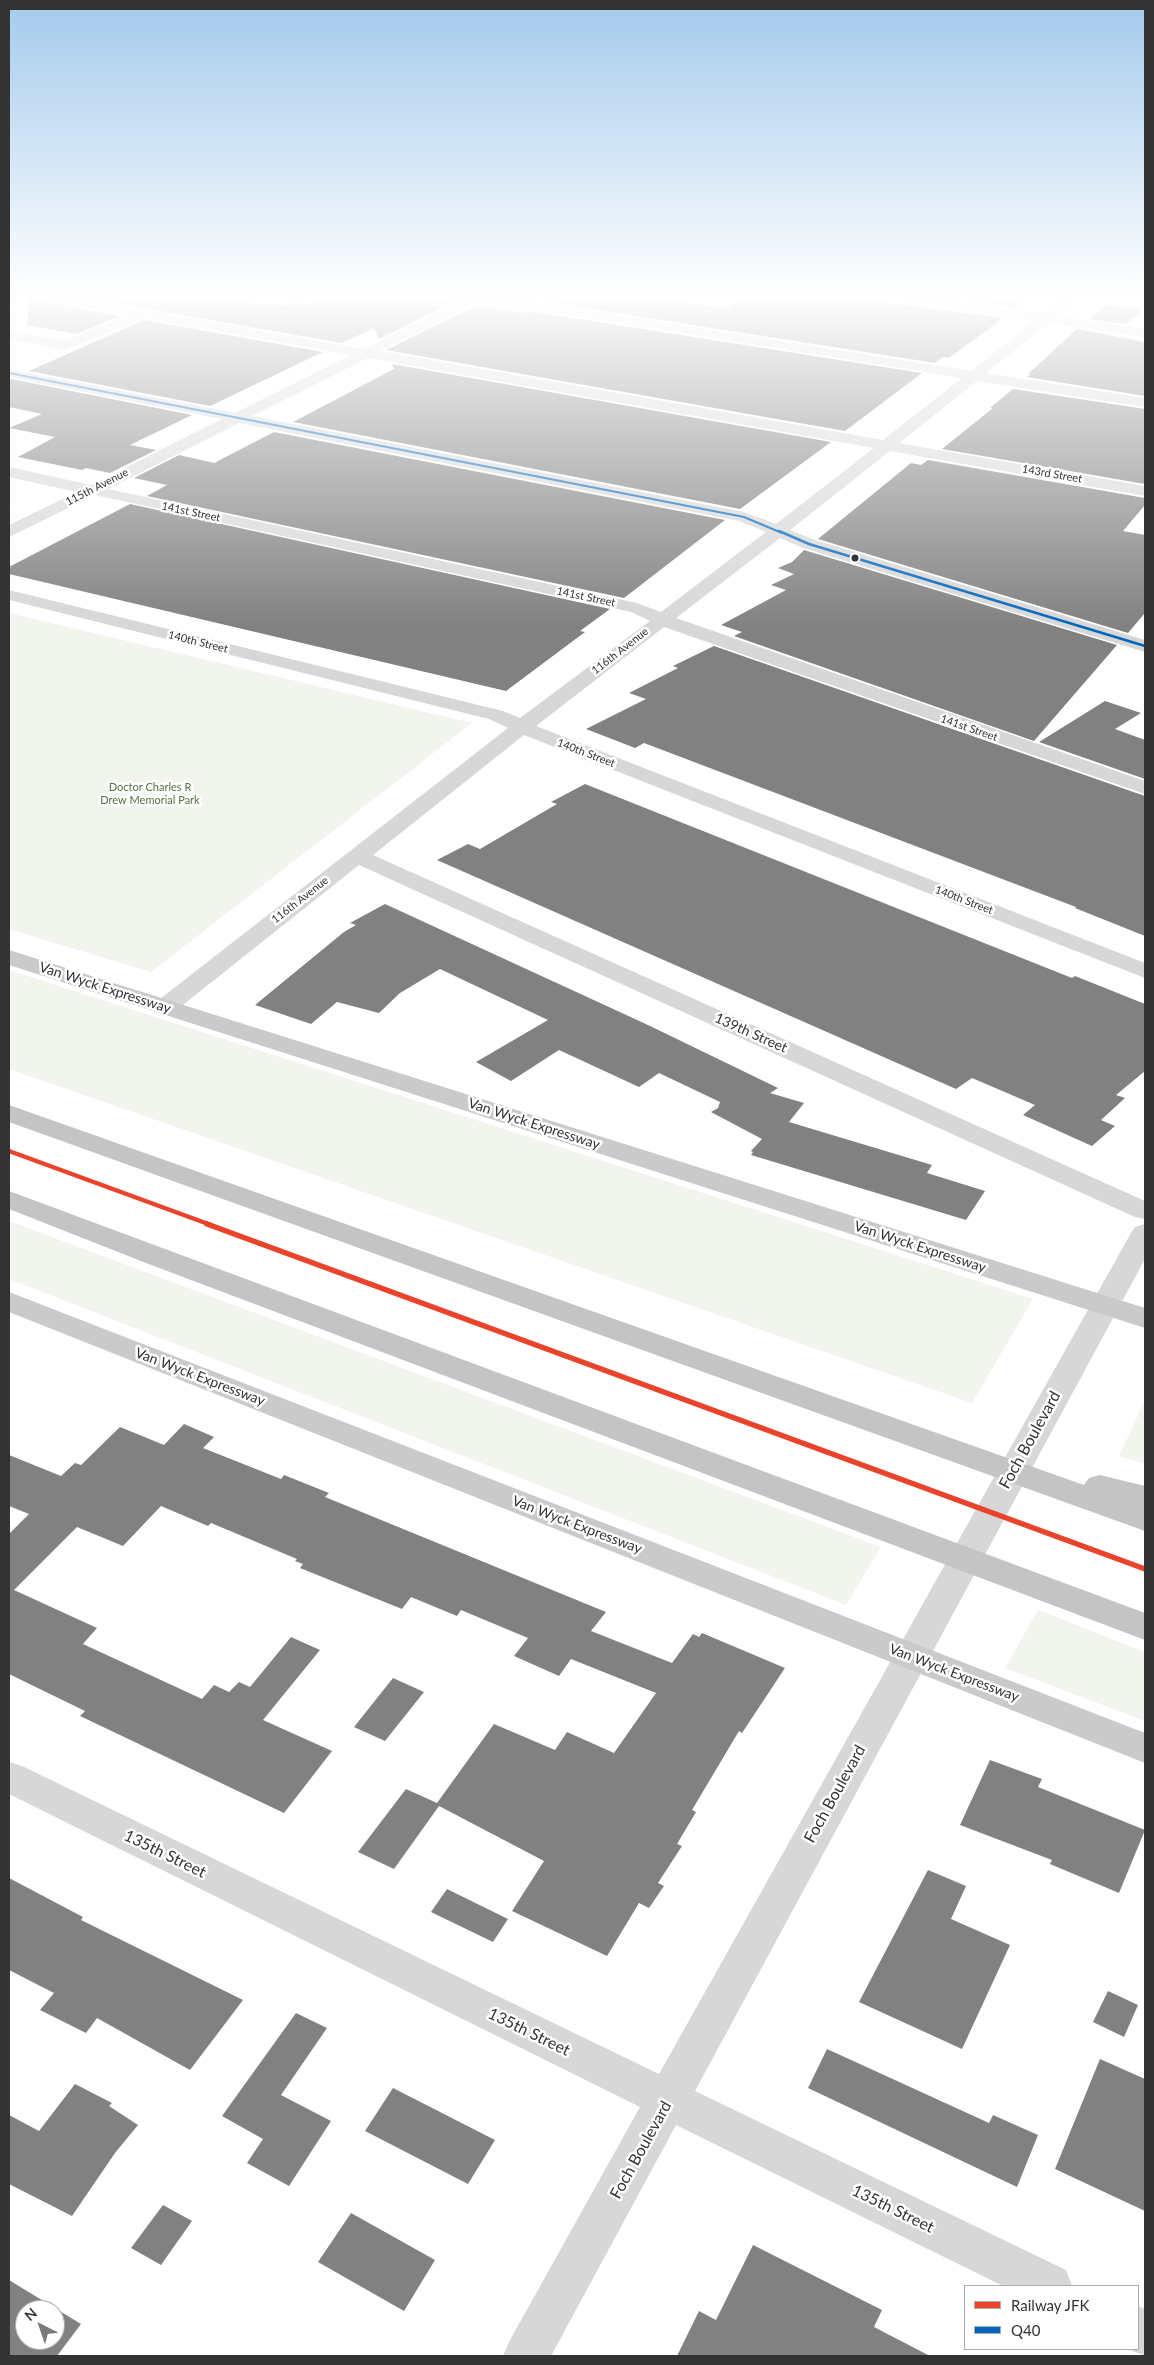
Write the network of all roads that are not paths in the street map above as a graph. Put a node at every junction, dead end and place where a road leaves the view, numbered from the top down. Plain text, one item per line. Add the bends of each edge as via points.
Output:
1 (177, 406) edge
2 (259, 406) edge
3 (668, 406) edge
4 (935, 406) edge
5 (236, 418) junction
6 (886, 445) junction
7 (9, 472) edge
8 (91, 490) junction
9 (1145, 491) edge
10 (780, 530) junction
11 (9, 532) edge
12 (9, 596) edge
13 (662, 619) junction
14 (1145, 646) edge
15 (522, 726) junction
16 (1145, 788) edge
17 (357, 856) junction
18 (9, 957) edge
19 (1145, 971) edge
20 (164, 1007) junction
21 (9, 1113) edge
22 (9, 1199) edge
23 (9, 1210) edge
24 (1145, 1211) edge
25 (1145, 1233) edge
26 (156, 1257) junction
27 (9, 1301) edge
28 (1104, 1305) junction
29 (1145, 1318) edge
30 (950, 1449) junction
31 (1145, 1498) edge
32 (1145, 1519) edge
33 (1140, 1626) edge
34 (911, 1657) junction
35 (1145, 1748) edge
36 (9, 1778) edge
37 (669, 2099) junction
38 (1048, 2285) edge
39 (526, 2356) edge

1 - 5 street
2 - 5 street, 115th Avenue
3 - 6 street, 143rd Street
4 - 6 street, 116th Avenue
5 - 8 street, 115th Avenue
5 - 10 street via 744,517
6 - 9 street, 143rd Street
6 - 10 street, 116th Avenue
7 - 8 street, 141st Street
8 - 11 street, 115th Avenue
8 - 13 street, 141st Street via 637,608
10 - 13 street, 116th Avenue
10 - 14 street via 809,544
12 - 15 street, 140th Street via 496,714
13 - 15 street, 116th Avenue
13 - 16 street, 141st Street
15 - 17 street, 116th Avenue
15 - 19 street, 140th Street
17 - 20 street, 116th Avenue
17 - 24 street, 139th Street
18 - 20 main road, Van Wyck Expressway
20 - 28 main road, Van Wyck Expressway
21 - 30 highway
22 - 26 highway
23 - 26 highway
25 - 28 street, Foch Boulevard
26 - 33 highway
27 - 34 main road, Van Wyck Expressway
28 - 29 main road, Van Wyck Expressway
28 - 34 street, Foch Boulevard
30 - 31 highway
30 - 32 highway
34 - 35 main road, Van Wyck Expressway
34 - 37 street, Foch Boulevard
36 - 37 street, 135th Street
37 - 38 street, 135th Street
37 - 39 street, Foch Boulevard

